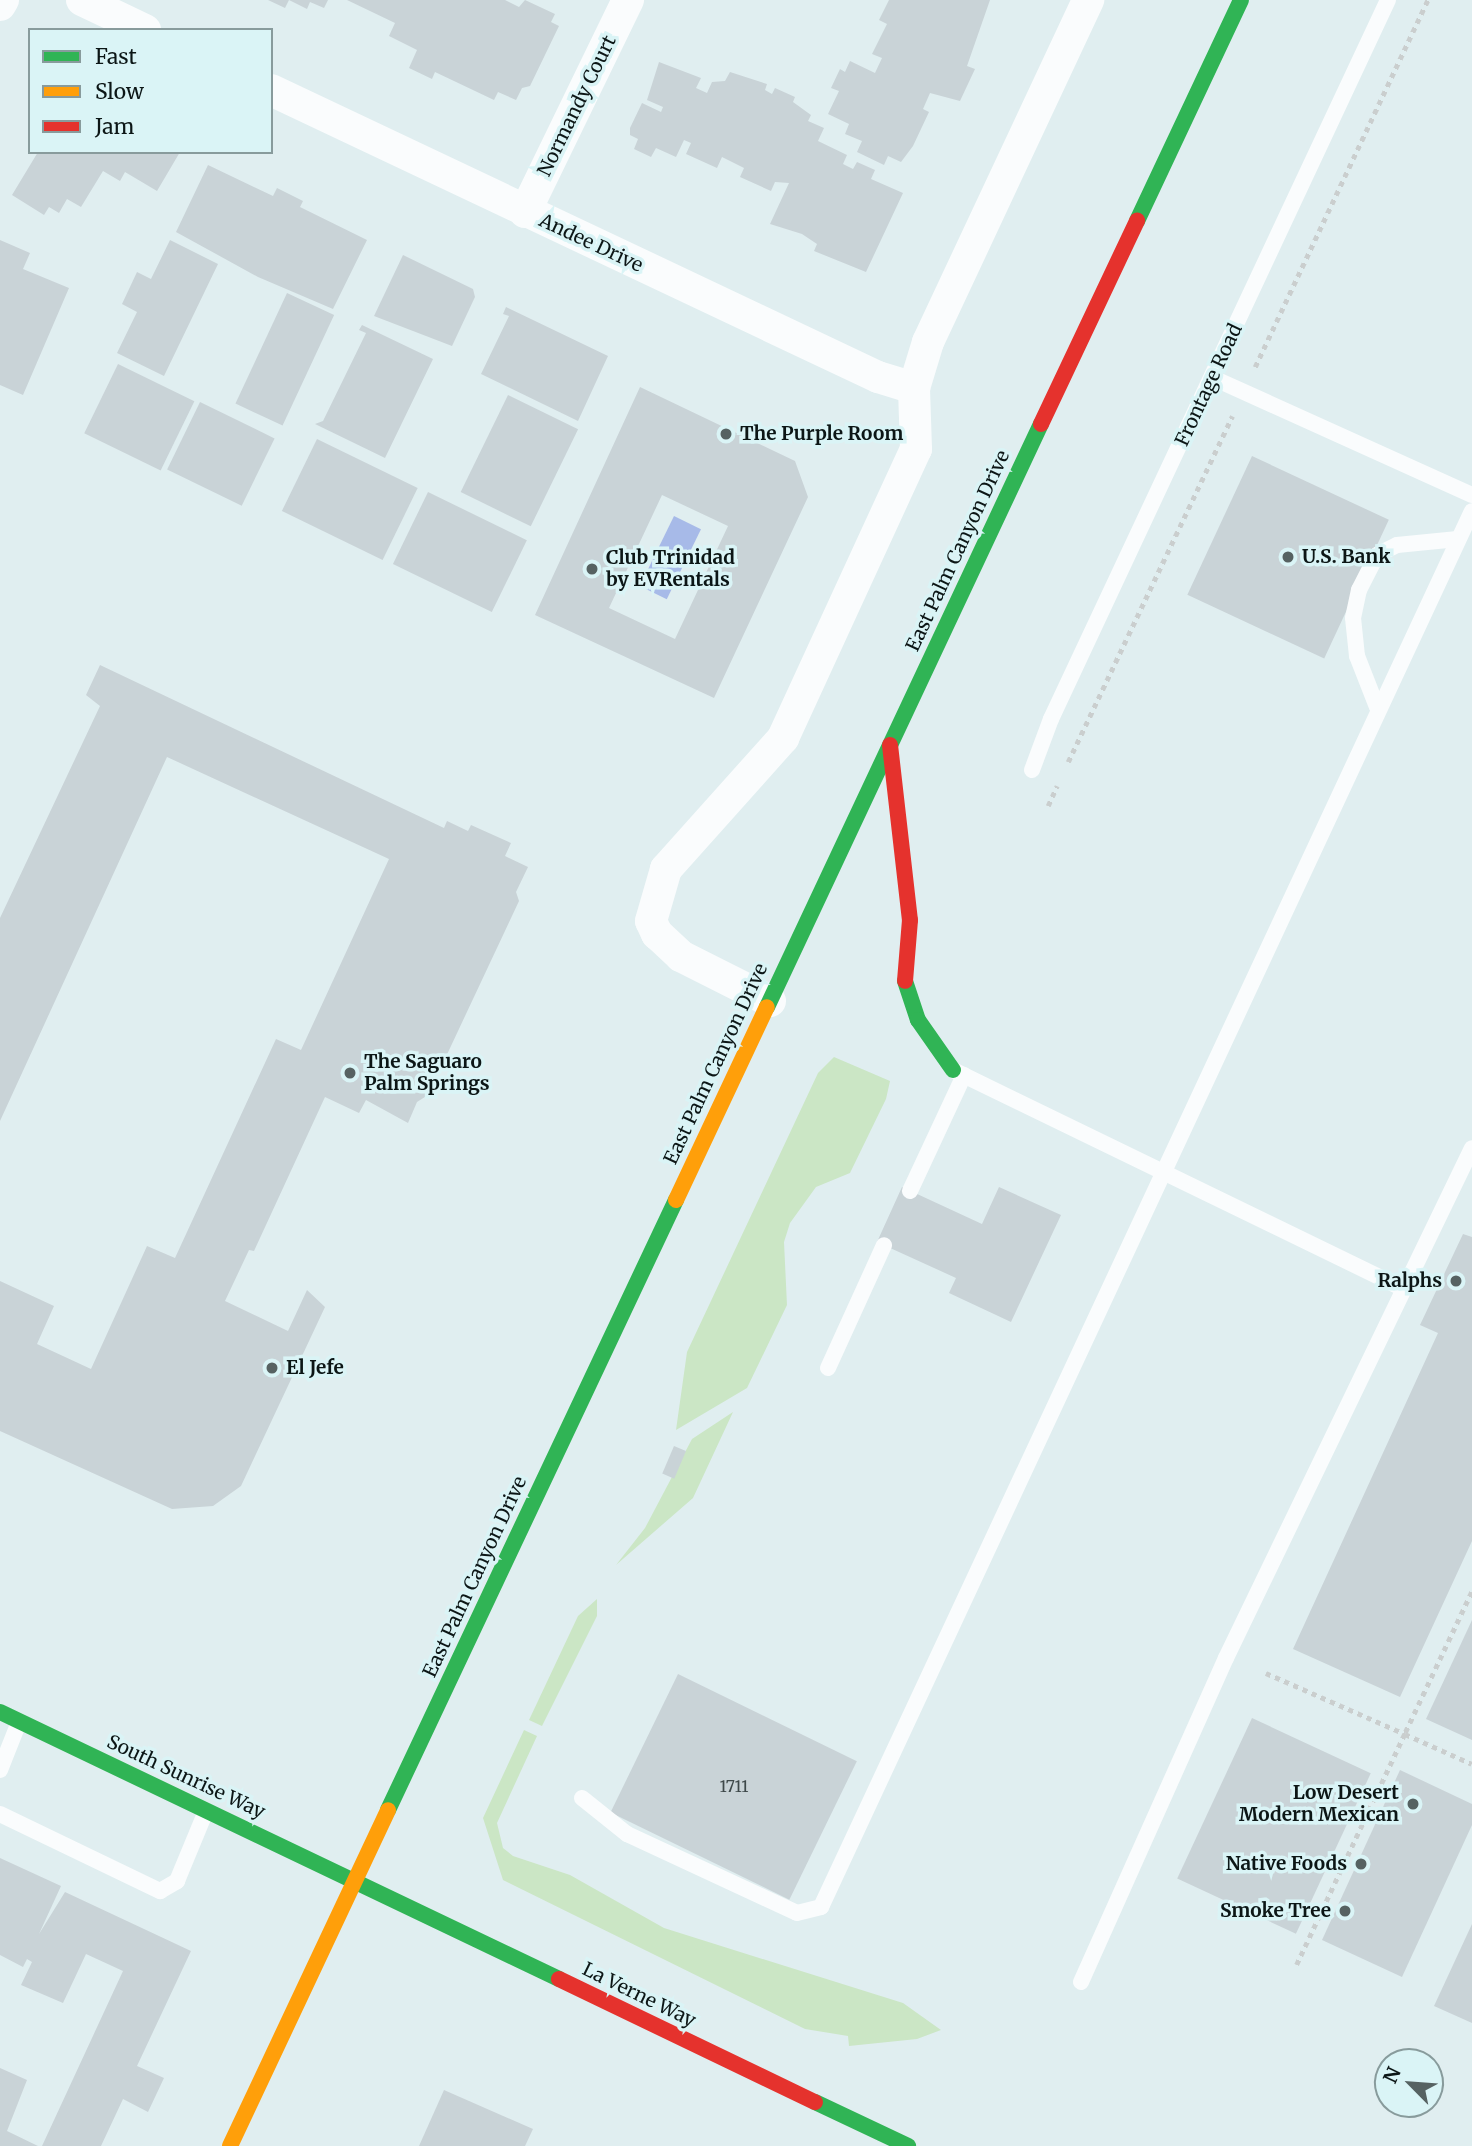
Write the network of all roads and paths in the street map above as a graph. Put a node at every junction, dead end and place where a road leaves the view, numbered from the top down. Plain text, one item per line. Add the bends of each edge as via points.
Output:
1 (2, 0) edge
2 (82, 0) edge
3 (628, 0) edge
4 (1088, 0) edge
5 (1241, 0) edge
6 (1388, 0) edge
7 (0, 5) edge
8 (133, 16) edge
9 (273, 91) edge
10 (525, 212) junction
11 (1213, 378) junction
12 (914, 388) junction
13 (1472, 495) edge
14 (1472, 511) edge
15 (1458, 538) junction
16 (1377, 707) junction
17 (890, 744) junction
18 (1032, 770) dead end
19 (769, 1001) junction
20 (958, 1072) junction
21 (1472, 1147) edge
22 (1161, 1170) junction
23 (909, 1191) dead end
24 (884, 1245) dead end
25 (1402, 1288) junction
26 (828, 1368) dead end
27 (1472, 1592) edge
28 (1266, 1673) dead end
29 (0, 1712) edge
30 (19, 1722) junction
31 (1405, 1734) junction
32 (1472, 1764) edge
33 (0, 1770) edge
34 (582, 1798) dead end
35 (206, 1809) junction
36 (0, 1814) edge
37 (353, 1880) junction
38 (1297, 1965) dead end
39 (1081, 1982) dead end
40 (230, 2146) edge
41 (908, 2146) edge

1 - 7 street
2 - 8 street
3 - 10 street, Normandy Court
4 - 12 street via 929,342
5 - 17 main road, East Palm Canyon Drive
6 - 11 lane, Frontage Road
9 - 10 street, Andee Drive
10 - 12 street, Andee Drive via 878,377
11 - 13 lane
11 - 18 lane, Frontage Road via 1051,719
12 - 19 street via 916,449 783,738 666,869 651,921 681,956
14 - 15 lane
15 - 16 lane
15 - 16 lane via 1397,545 1377,555 1359,590 1353,618 1357,656
16 - 22 lane
17 - 19 main road, East Palm Canyon Drive
17 - 20 main road via 910,920 902,971 918,1020
19 - 37 main road, East Palm Canyon Drive
20 - 22 lane
20 - 23 lane
21 - 25 lane
22 - 25 lane
22 - 34 lane via 821,1907 797,1913 627,1834
24 - 26 lane
25 - 39 lane via 1173,1770
27 - 31 path
28 - 31 path
29 - 30 main road, South Sunrise Way
30 - 33 lane
30 - 35 main road, South Sunrise Way
31 - 32 path
31 - 38 path
35 - 36 lane via 177,1881 160,1891
35 - 37 main road, South Sunrise Way
37 - 40 main road, East Palm Canyon Drive
37 - 41 main road, La Verne Way

